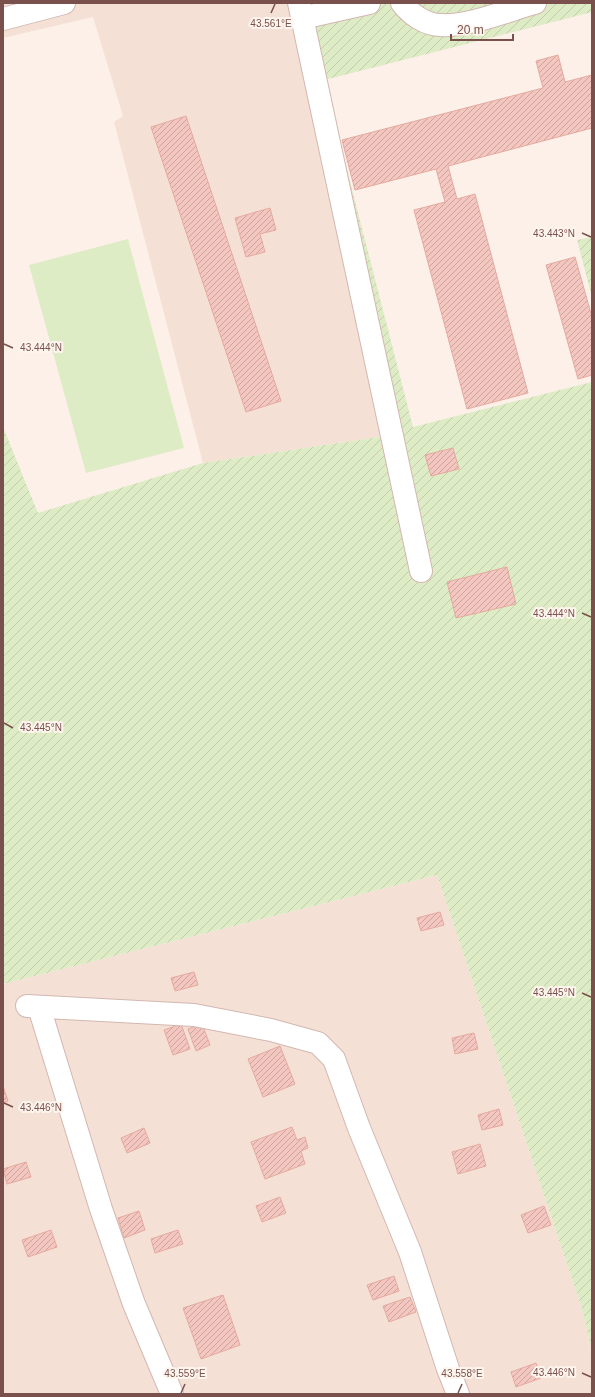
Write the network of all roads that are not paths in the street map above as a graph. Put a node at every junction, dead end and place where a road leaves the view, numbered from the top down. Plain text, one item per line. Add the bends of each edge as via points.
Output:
1 (64, 3) edge
2 (369, 3) edge
3 (402, 3) edge
4 (535, 3) edge
5 (301, 11) edge
6 (3, 19) edge
7 (421, 571) dead end
8 (172, 1394) edge
9 (458, 1394) edge

1 - 6 lane
2 - 5 lane
3 - 4 lane via 422,20 441,25 466,22
5 - 7 lane
8 - 9 lane via 134,1304 33,1007 194,1015 272,1030 318,1044 334,1060 410,1252

